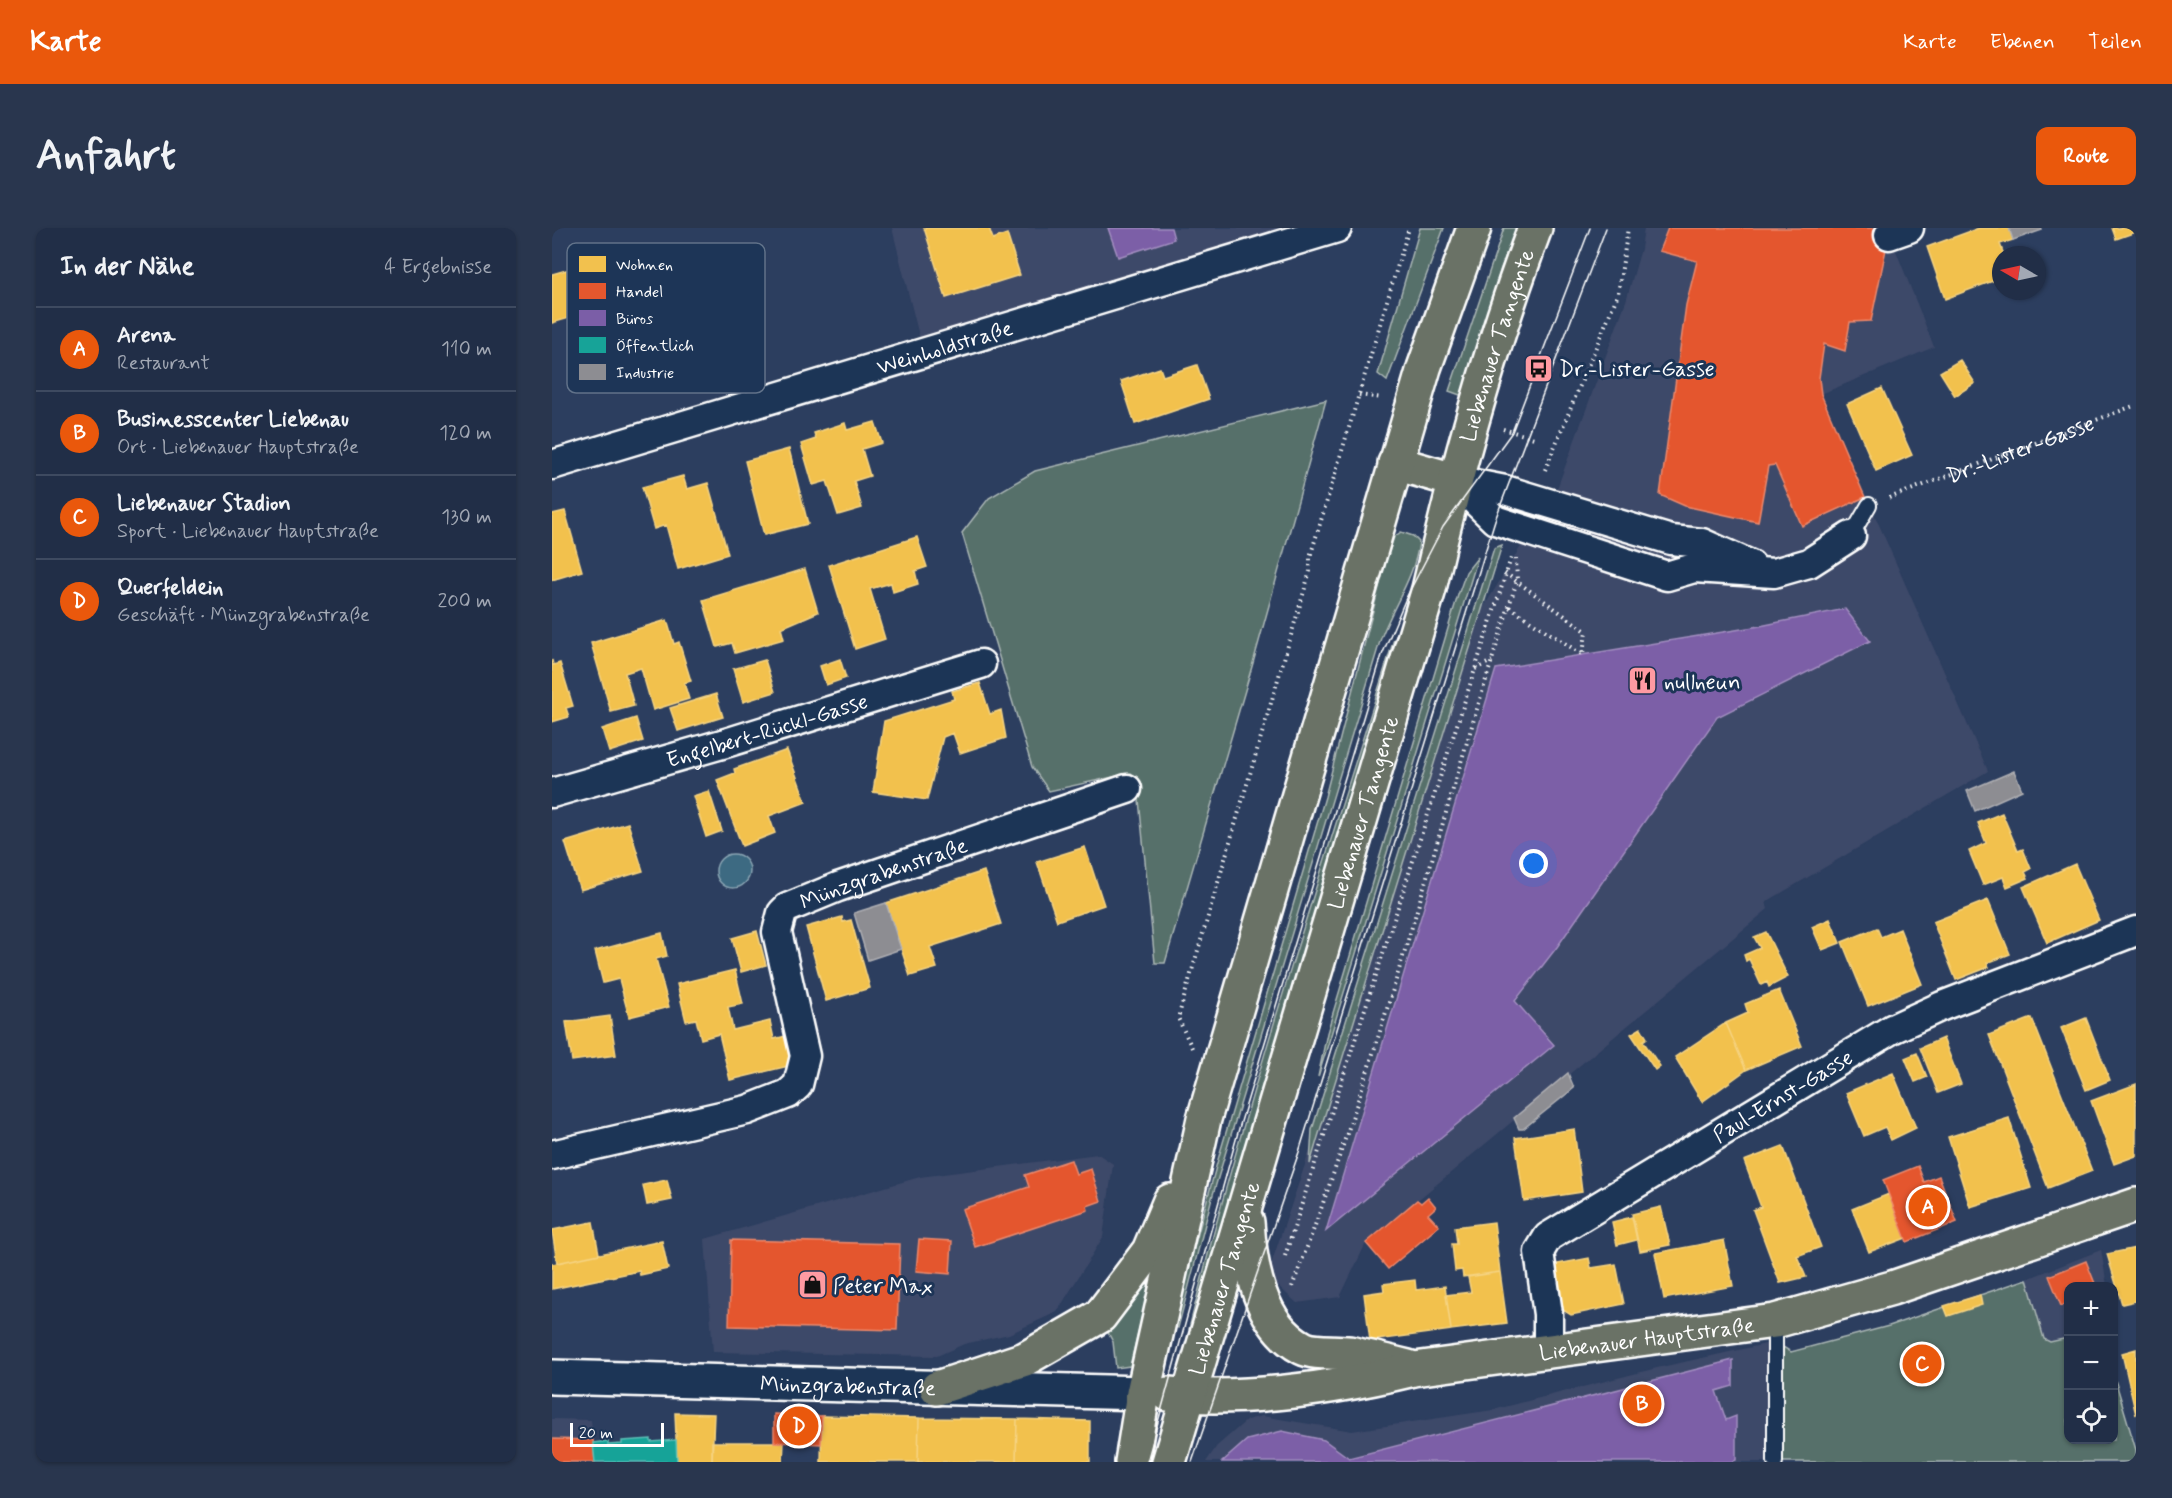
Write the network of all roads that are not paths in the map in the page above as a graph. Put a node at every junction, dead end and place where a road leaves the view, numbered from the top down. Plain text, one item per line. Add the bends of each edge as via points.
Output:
1 (1337, 228) edge
2 (1474, 228) edge
3 (1535, 228) edge
4 (1395, 463) junction
5 (552, 465) edge
6 (1454, 480) junction
7 (1869, 505) road end
8 (1851, 536) joint
9 (981, 664) dead end
10 (1127, 789) dead end
11 (552, 793) edge
12 (2136, 931) edge
13 (1204, 1119) junction
14 (552, 1155) edge
15 (1246, 1202) junction
16 (2136, 1205) edge
17 (1775, 1321) junction
18 (1548, 1350) junction
19 (1414, 1369) junction
20 (552, 1377) edge
21 (937, 1388) junction
22 (1143, 1393) junction
23 (1190, 1396) junction
24 (1132, 1462) edge
25 (1169, 1462) edge
26 (1774, 1462) edge

1 - 5 street, Weinholdstraße
2 - 4 main road
3 - 6 main road, Liebenauer Tangente
4 - 6 main road
4 - 13 main road
6 - 8 street via 1505,490 1671,540 1702,543 1774,573 1809,562
6 - 15 main road, Liebenauer Tangente via 1429,589
7 - 8 lane
9 - 11 street, Engelbert-Rückl-Gasse
10 - 14 street, Münzgrabenstraße via 787,908 777,932 805,1056 798,1085 788,1094 747,1110
12 - 18 street, Paul-Ernst-Gasse via 1892,1029 1548,1237 1539,1252 1548,1314
13 - 21 main road via 1149,1251 1100,1316 1025,1359
13 - 22 main road
15 - 19 main road via 1250,1260 1272,1319 1284,1335 1305,1349 1347,1353
15 - 23 main road, Liebenauer Tangente
16 - 17 main road, Liebenauer Hauptstraße via 1892,1288
17 - 18 main road, Liebenauer Hauptstraße
17 - 26 lane
18 - 19 main road, Liebenauer Hauptstraße
19 - 23 main road, Liebenauer Hauptstraße via 1360,1382
20 - 21 main road, Münzgrabenstraße
21 - 22 main road, Münzgrabenstraße
22 - 23 main road, Liebenauer Hauptstraße
22 - 24 main road
23 - 25 main road, Liebenauer Tangente

